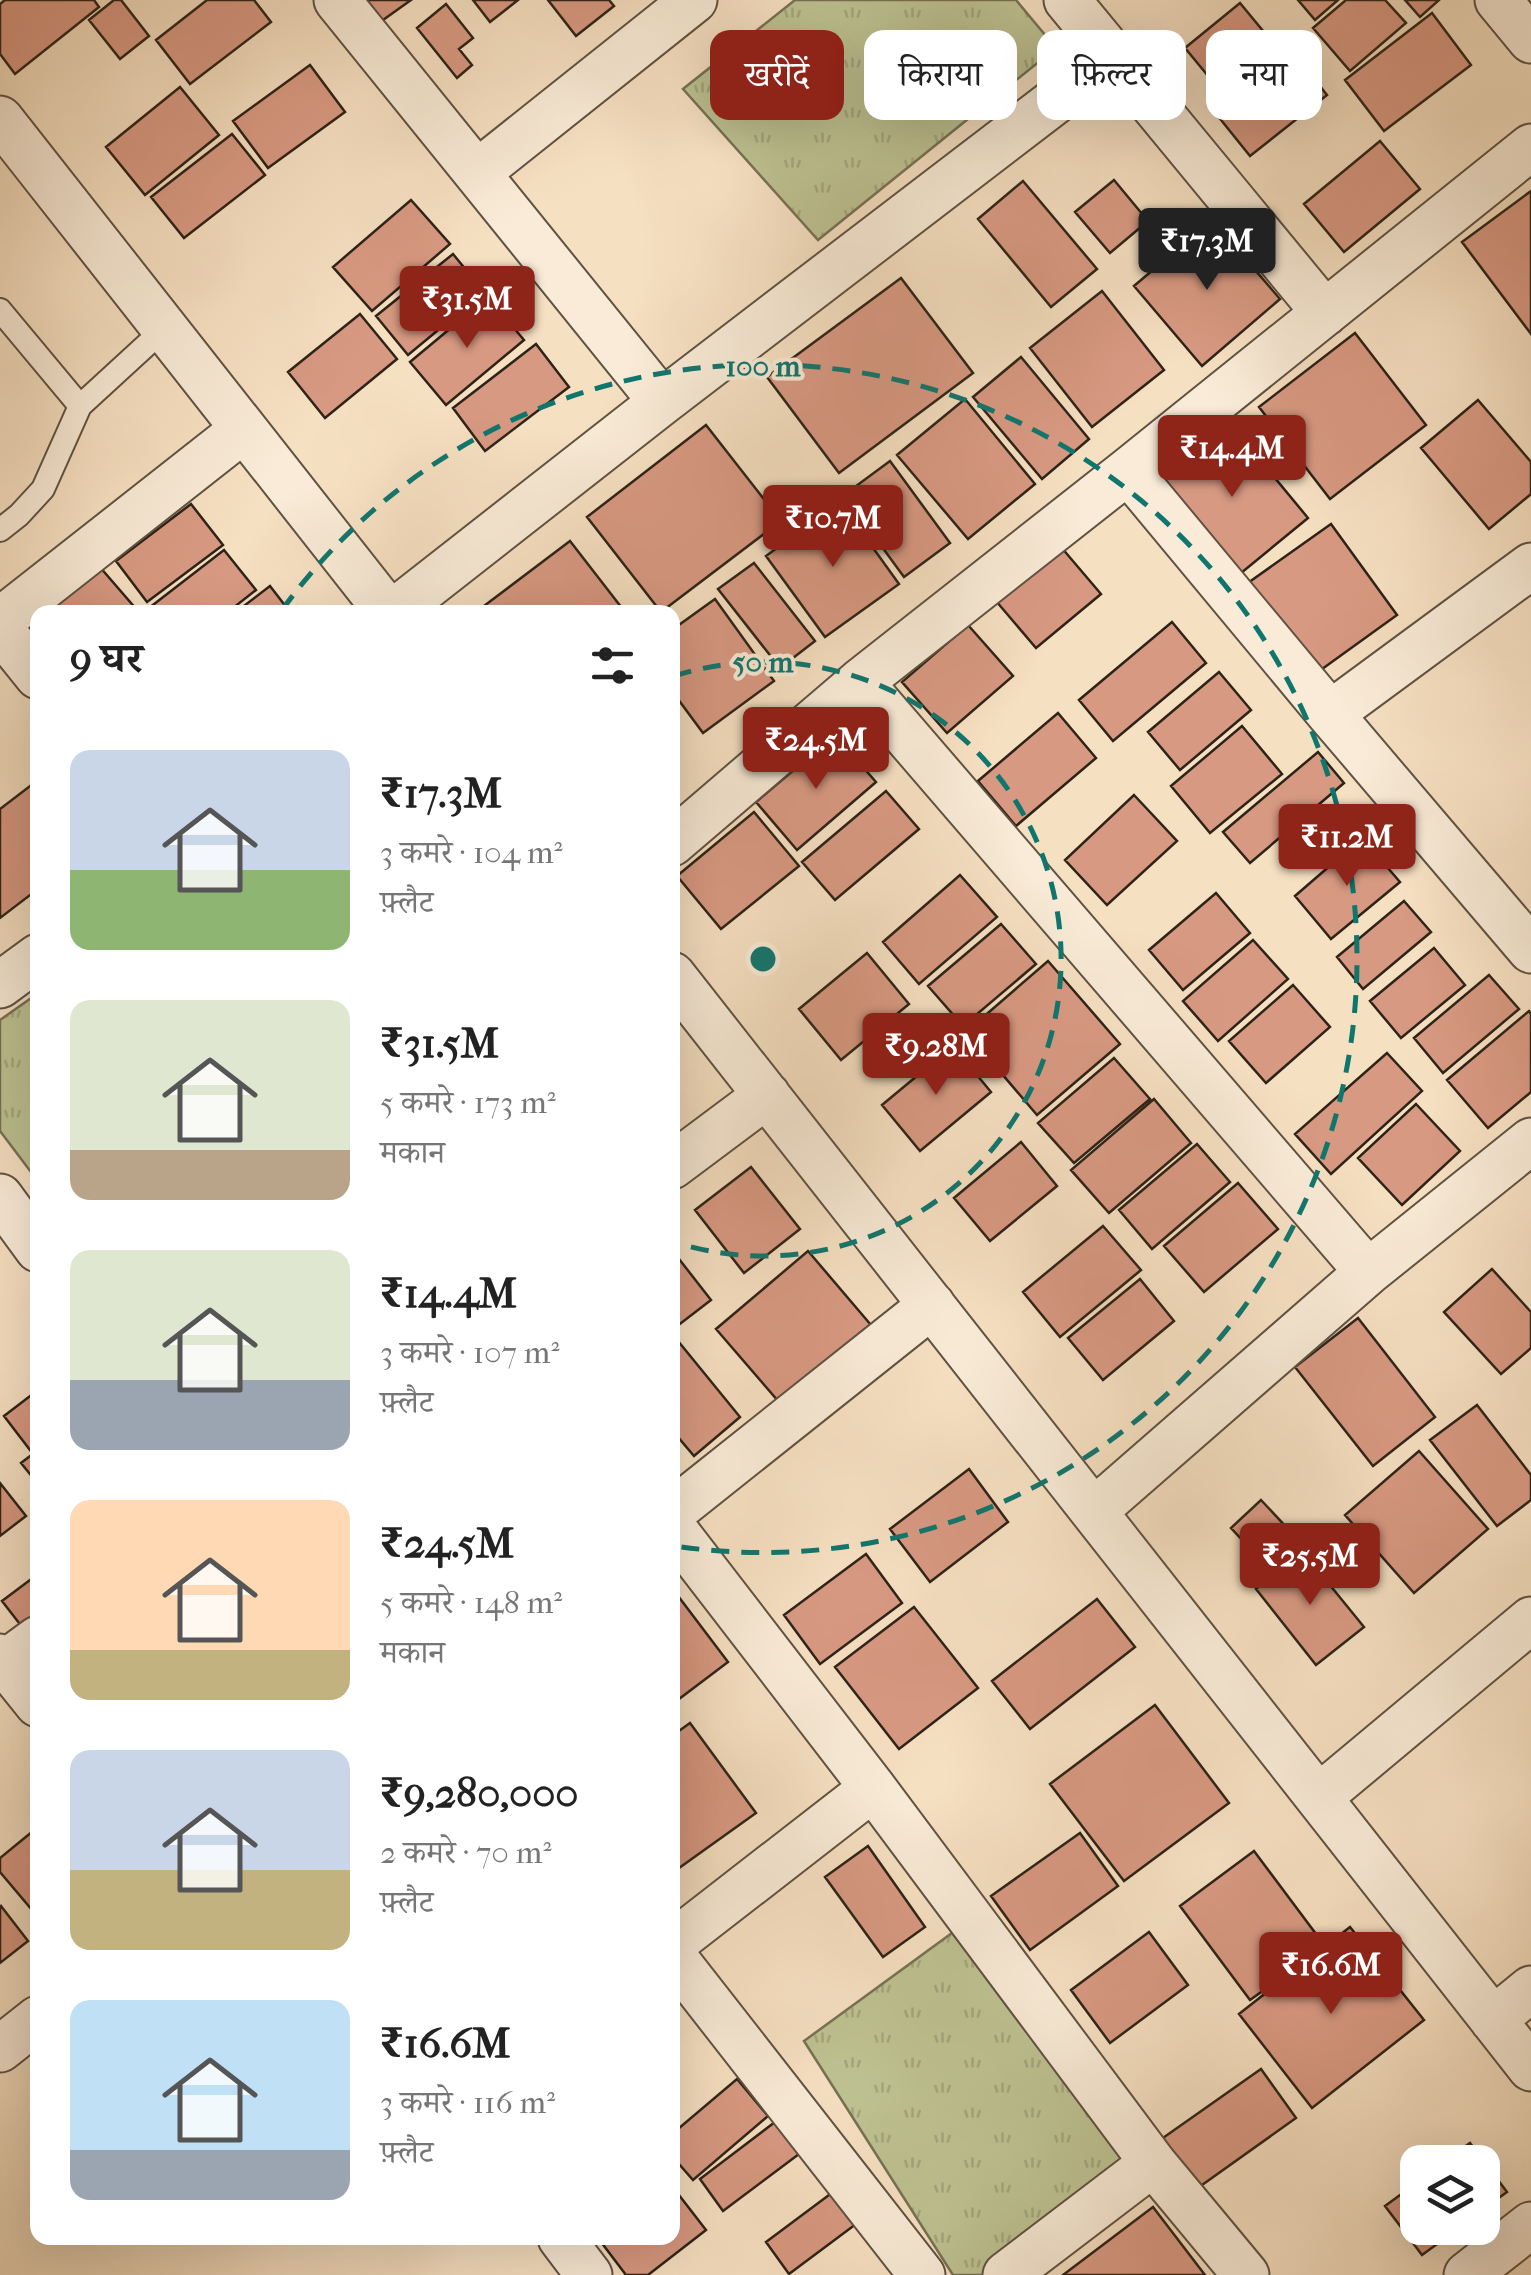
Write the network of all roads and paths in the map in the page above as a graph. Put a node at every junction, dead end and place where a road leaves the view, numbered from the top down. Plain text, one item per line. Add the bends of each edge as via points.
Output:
1 (337, 0) edge
2 (694, 0) edge
3 (1067, 0) edge
4 (1498, 0) edge
5 (1092, 30) edge
6 (1531, 40) edge
7 (1037, 115) edge
8 (0, 118) edge
9 (1167, 120) edge
10 (1531, 147) edge
11 (477, 173) junction
12 (0, 310) edge
13 (1325, 313) junction
14 (165, 328) junction
15 (662, 402) junction
16 (80, 406) junction
17 (244, 429) junction
18 (1128, 471) junction
19 (0, 530) edge
20 (1531, 566) edge
21 (385, 605) edge
22 (400, 605) edge
23 (0, 625) edge
24 (30, 665) edge
25 (860, 682) junction
26 (1330, 714) junction
27 (680, 835) edge
28 (1531, 950) edge
29 (30, 962) edge
30 (0, 985) edge
31 (680, 985) edge
32 (767, 1095) junction
33 (1531, 1140) edge
34 (680, 1160) edge
35 (0, 1197) edge
36 (30, 1238) edge
37 (1368, 1272) junction
38 (932, 1305) junction
39 (680, 1506) edge
40 (1094, 1511) junction
41 (680, 1537) edge
42 (1531, 1620) edge
43 (11, 1656) edge
44 (30, 1690) edge
45 (872, 1788) junction
46 (1319, 1797) junction
47 (680, 1938) edge
48 (680, 1965) edge
49 (1531, 1989) edge
50 (1493, 2020) junction
51 (30, 2025) edge
52 (0, 2049) edge
53 (1531, 2068) edge
54 (1153, 2163) junction
55 (1531, 2225) edge
56 (922, 2275) edge
57 (1006, 2275) edge
58 (1246, 2275) edge
59 (1466, 2275) edge

1 - 11 street
2 - 11 street
3 - 5 street
4 - 6 street
7 - 15 street
8 - 14 street
9 - 13 street
10 - 13 street
11 - 15 street
12 - 16 lane
13 - 18 street
14 - 16 lane
14 - 17 street
15 - 22 street
16 - 19 lane via 42,489
17 - 21 street
17 - 23 street
18 - 25 street
18 - 26 street
20 - 26 street
23 - 24 street
25 - 27 street
25 - 37 street
26 - 28 street
29 - 30 street
31 - 32 street
32 - 34 street
32 - 38 street
33 - 37 street
35 - 36 street
37 - 40 street
38 - 39 street
38 - 40 street
40 - 46 street
41 - 45 street
42 - 46 street
43 - 44 street
45 - 47 street
45 - 54 street
46 - 50 street
48 - 56 street
49 - 50 street
50 - 53 street
51 - 52 street
54 - 57 street
54 - 58 street
55 - 59 street

